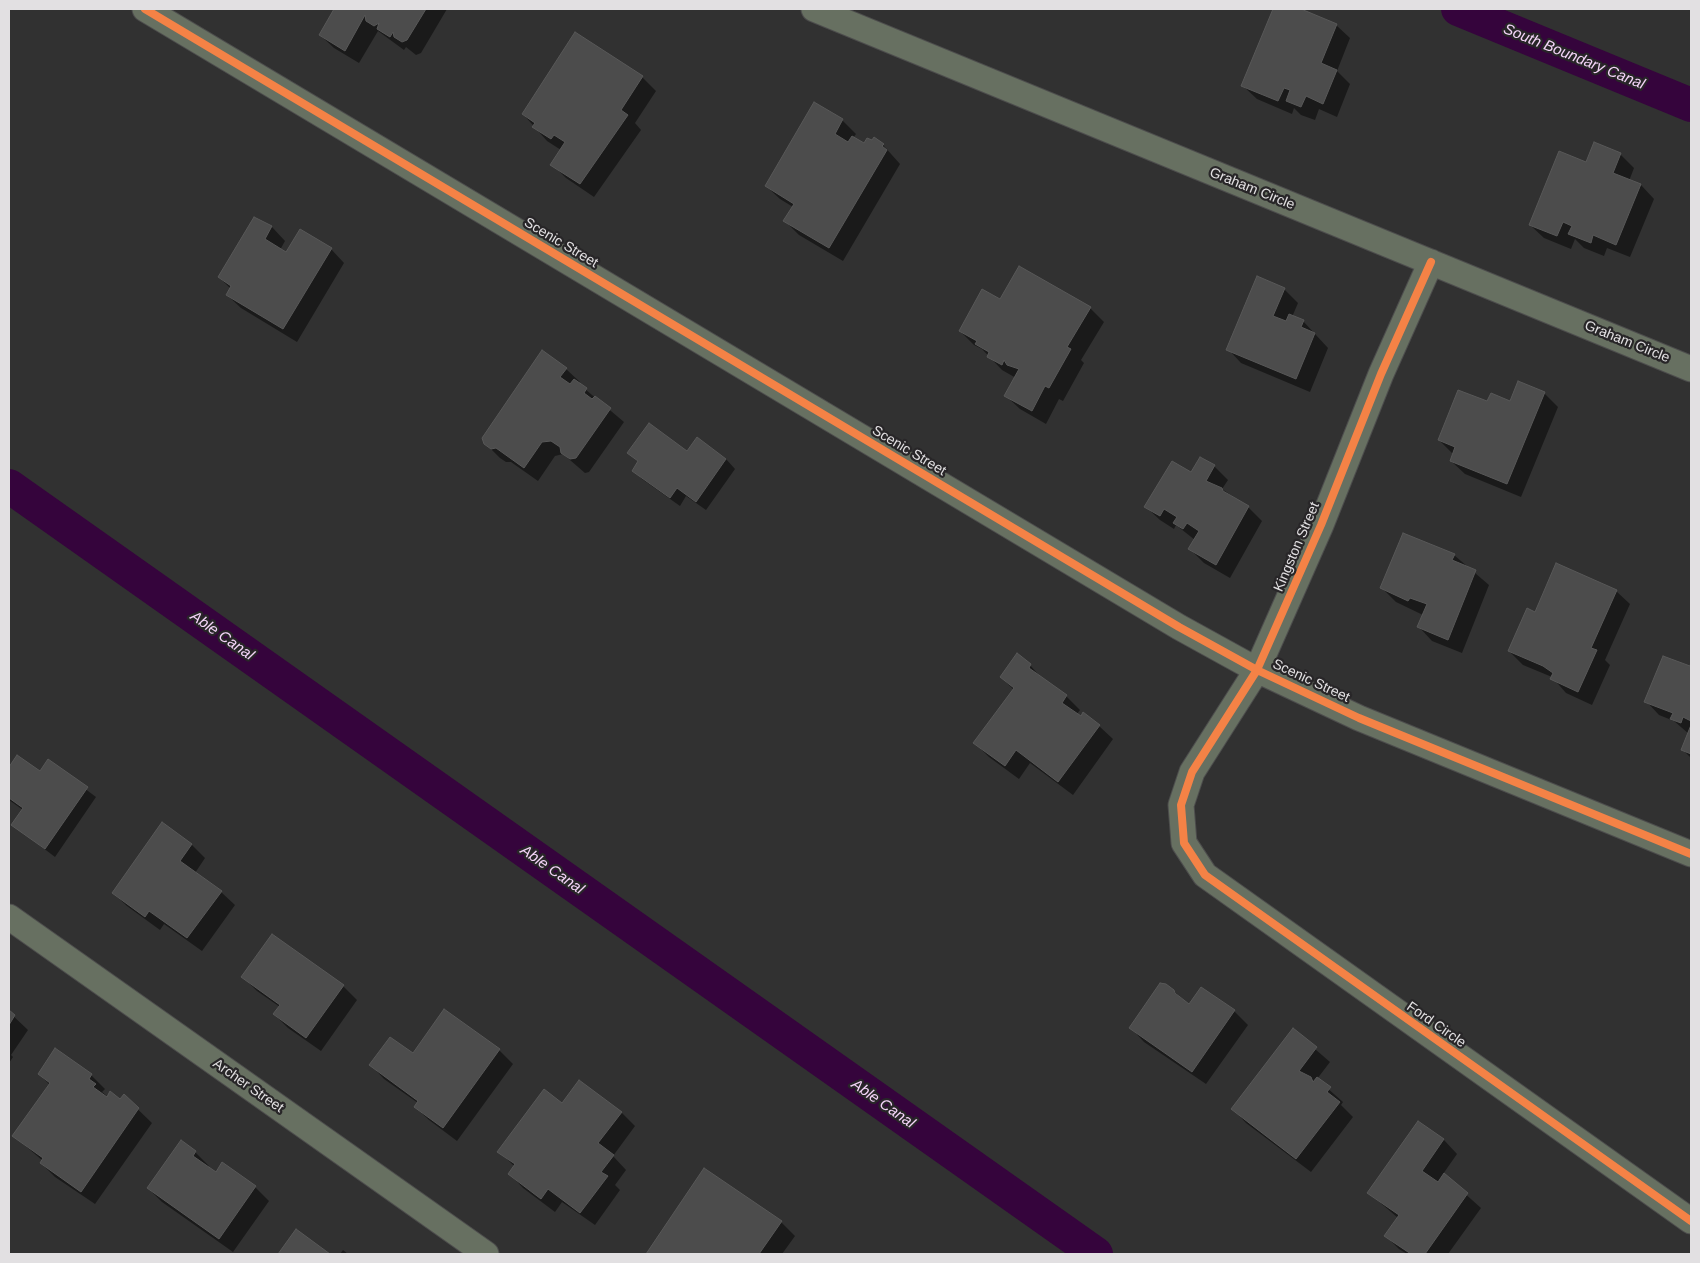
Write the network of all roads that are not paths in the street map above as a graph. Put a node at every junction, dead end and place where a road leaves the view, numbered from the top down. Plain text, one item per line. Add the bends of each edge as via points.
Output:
1 (145, 9) edge
2 (814, 9) edge
3 (1431, 262) junction
4 (1691, 368) edge
5 (1257, 670) junction
6 (1183, 835) joint
7 (1691, 854) edge
8 (9, 917) edge
9 (1691, 1221) edge
10 (486, 1254) edge

1 - 5 street, Scenic Street via 1162,617
2 - 3 street, Graham Circle
3 - 4 street, Graham Circle
3 - 5 street, Kingston Street
5 - 6 street, Kingston Street via 1192,772 1181,805
5 - 7 street, Scenic Street via 1359,718
6 - 9 street, Ford Circle via 1184,844 1205,875
8 - 10 street, Archer Street

